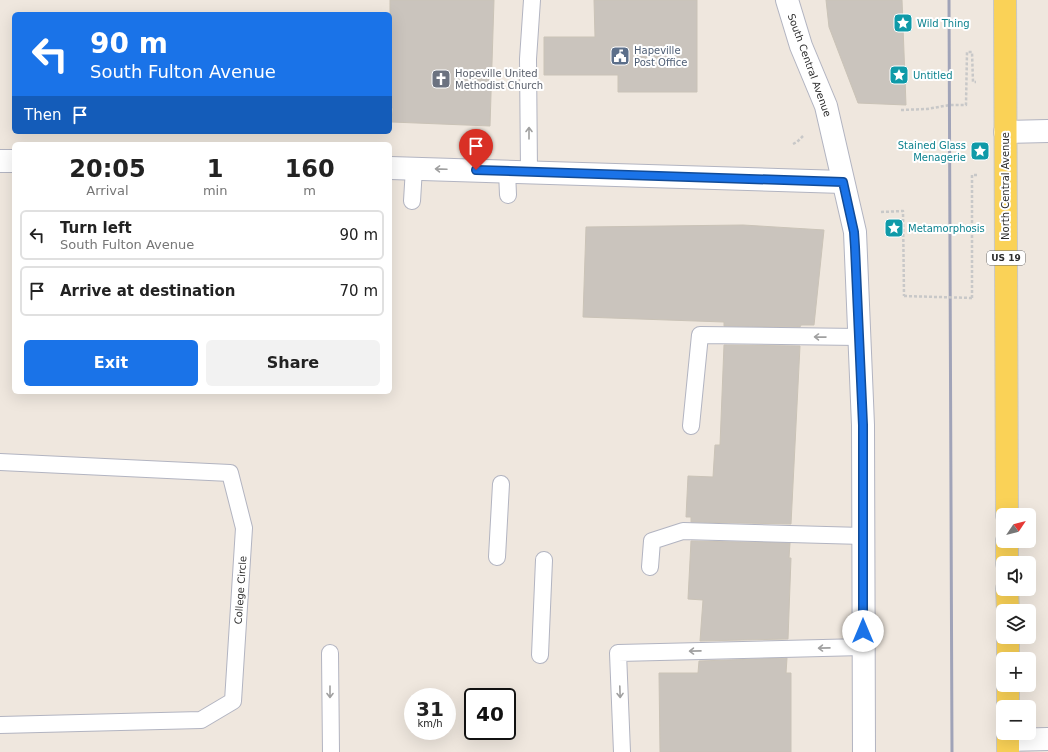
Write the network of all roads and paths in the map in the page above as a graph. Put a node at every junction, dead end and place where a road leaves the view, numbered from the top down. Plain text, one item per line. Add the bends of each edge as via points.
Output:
1 (532, 0) edge
2 (787, 0) edge
3 (1005, 0) edge
4 (973, 82) dead end
5 (901, 110) dead end
6 (1048, 131) edge
7 (1005, 132) junction
8 (12, 160) edge
9 (0, 161) edge
10 (392, 168) edge
11 (414, 168) junction
12 (507, 171) junction
13 (529, 172) junction
14 (972, 175) dead end
15 (843, 182) junction
16 (508, 195) dead end
17 (412, 201) dead end
18 (879, 212) dead end
19 (859, 337) junction
20 (691, 426) dead end
21 (0, 462) edge
22 (500, 484) dead end
23 (1007, 508) edge
24 (863, 536) junction
25 (497, 558) dead end
26 (544, 560) dead end
27 (650, 567) dead end
28 (864, 647) junction
29 (330, 653) dead end
30 (540, 655) dead end
31 (0, 725) edge
32 (1048, 740) edge
33 (1008, 742) edge
34 (330, 752) edge
35 (622, 752) edge
36 (864, 752) edge

13 -> 1 lane via 528,59
2 - 15 street, South Central Avenue via 801,46 826,106
3 - 7 main road, North Central Avenue / US 19
4 - 5 path via 972,52 966,52 966,105
6 - 7 street
7 - 23 main road, North Central Avenue / US 19
8 - 9 street
10 - 11 street
12 -> 11 street
11 - 17 lane
12 - 13 street
12 - 16 lane
13 - 15 street
14 - 18 path, bridge via 972,298 904,296 903,211
15 - 19 street, South Central Avenue via 854,232
19 -> 20 lane via 700,335
19 - 24 street, South Central Avenue via 863,425
21 - 31 lane, College Circle via 230,473 244,528 233,701 201,720
22 - 25 lane
24 - 27 lane via 683,531 652,541
24 - 28 street, South Central Avenue
26 - 30 lane
28 -> 35 lane via 618,653
28 - 36 street, South Central Avenue
29 -> 34 lane
32 - 33 street

